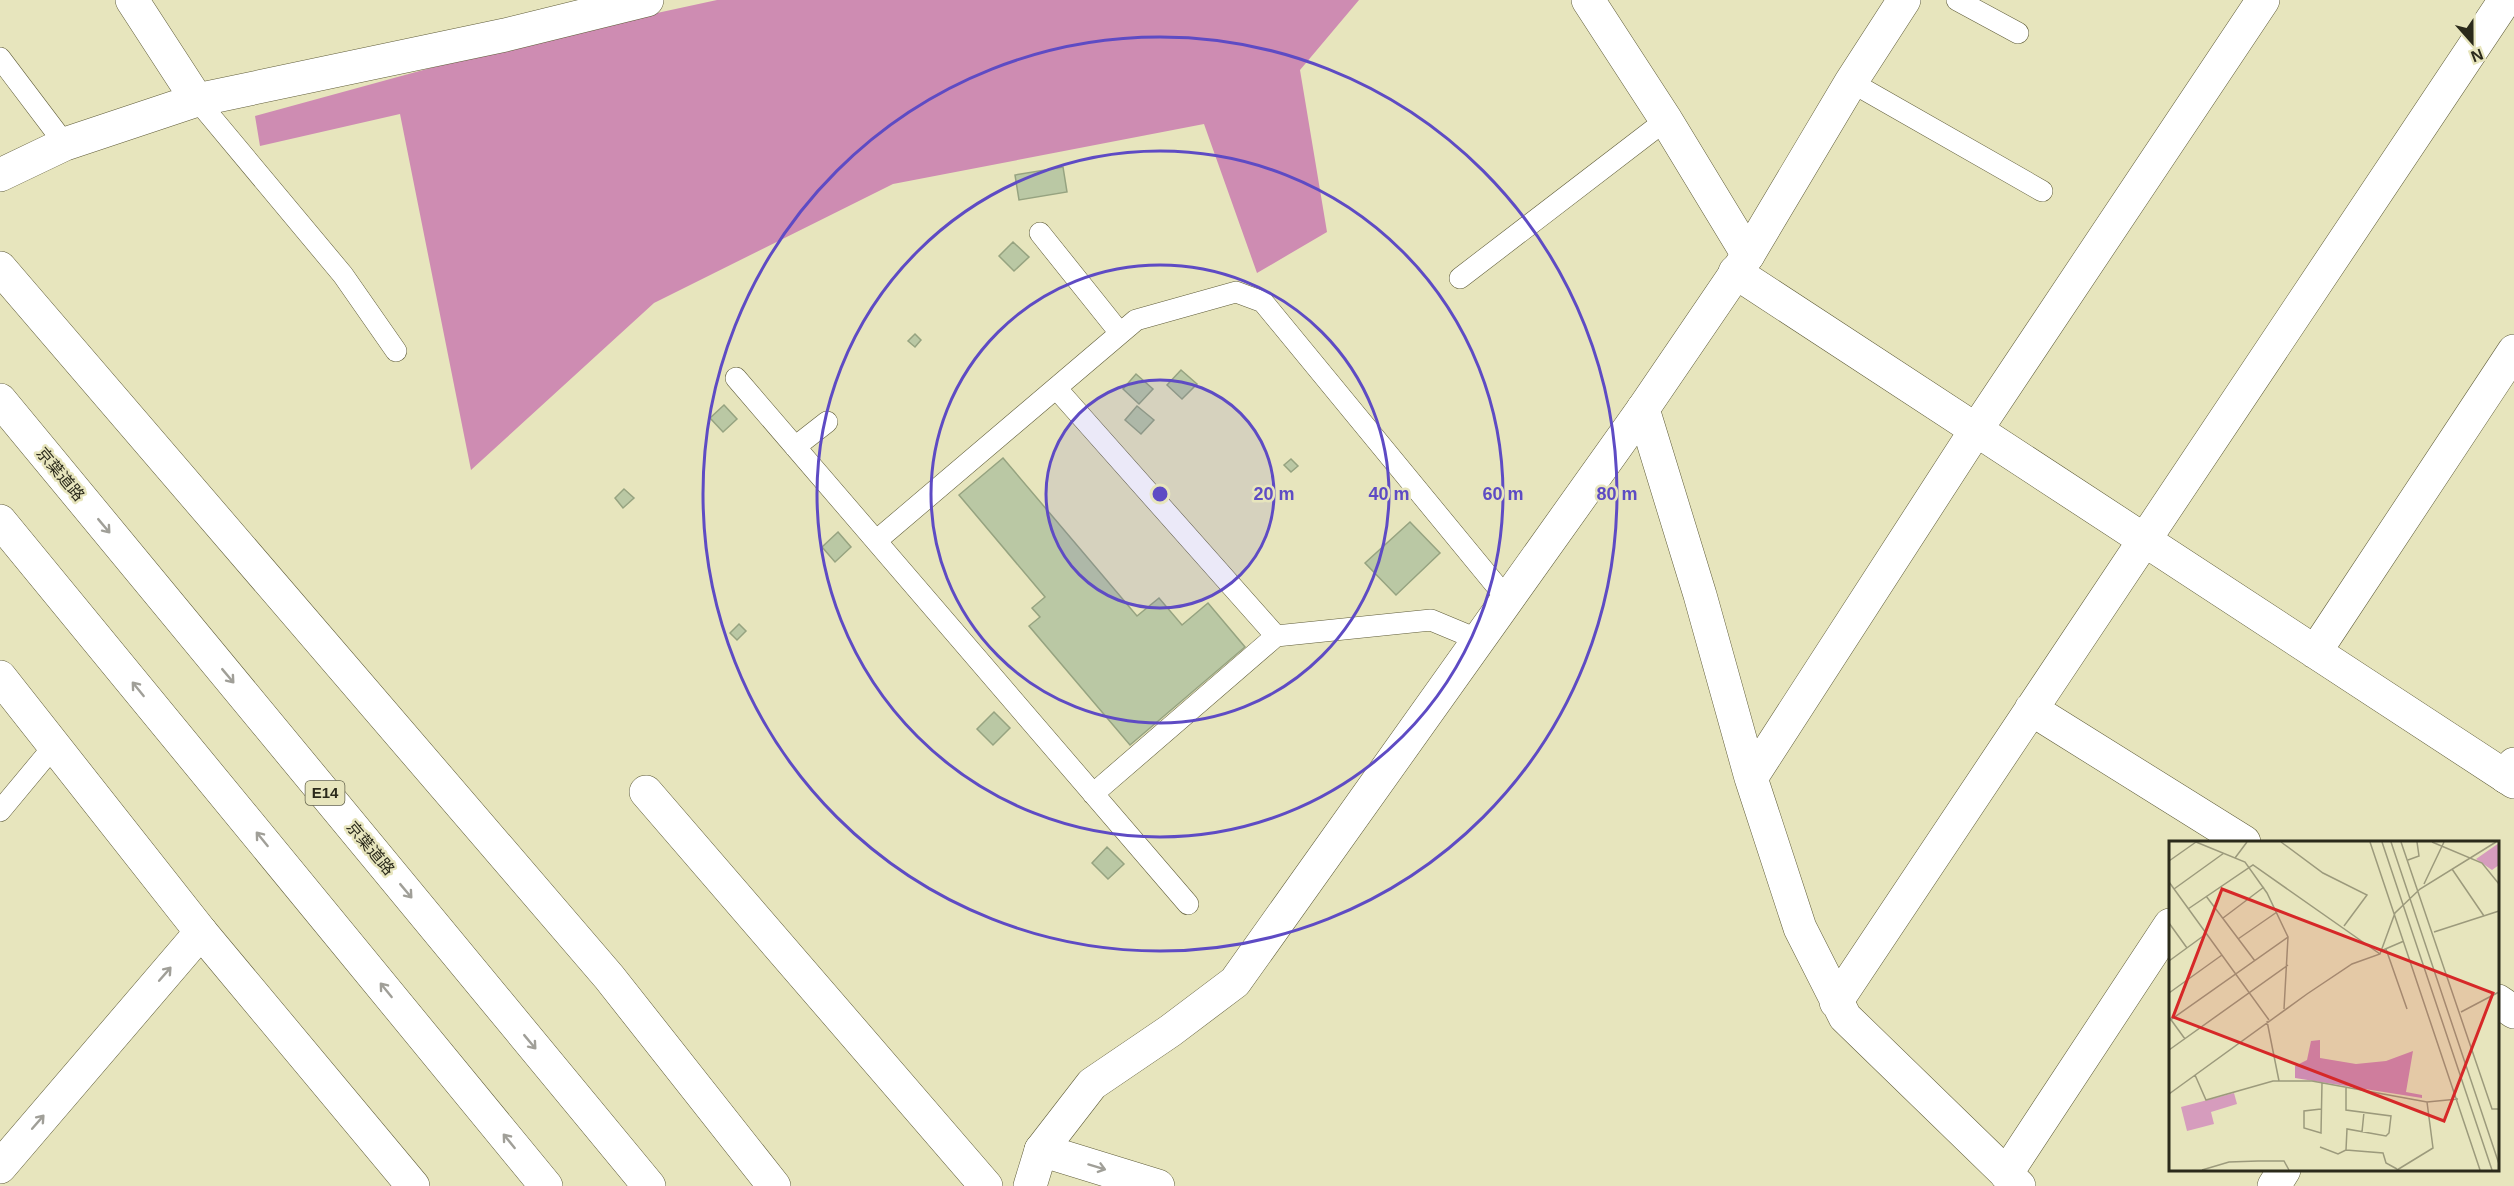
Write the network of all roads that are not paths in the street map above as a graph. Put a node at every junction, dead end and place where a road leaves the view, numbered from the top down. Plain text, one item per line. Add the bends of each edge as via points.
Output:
1 (132, 0) edge
2 (647, 0) edge
3 (1588, 0) edge
4 (1904, 0) edge
5 (1957, 0) edge
6 (2263, 0) edge
7 (2505, 0) edge
8 (2018, 33) dead end
9 (0, 58) edge
10 (1851, 82) junction
11 (197, 99) junction
12 (1666, 120) junction
13 (65, 144) junction
14 (0, 176) edge
15 (2042, 191) dead end
16 (1040, 233) dead end
17 (1741, 264) junction
18 (0, 268) edge
19 (1460, 278) dead end
20 (1120, 333) junction
21 (396, 351) dead end
22 (2514, 351) edge
23 (736, 378) dead end
24 (1056, 388) junction
25 (0, 400) edge
26 (1643, 409) junction
27 (827, 422) dead end
28 (1976, 430) junction
29 (795, 447) junction
30 (0, 521) edge
31 (2143, 540) junction
32 (876, 541) junction
33 (1508, 600) junction
34 (1276, 636) junction
35 (1479, 640) junction
36 (2315, 652) junction
37 (0, 677) edge
38 (2031, 709) junction
39 (54, 746) junction
40 (2511, 774) edge
41 (1751, 778) junction
42 (646, 792) dead end
43 (1093, 794) junction
44 (0, 811) edge
45 (2234, 840) edge
46 (1188, 904) dead end
47 (2169, 927) edge
48 (201, 932) junction
49 (1836, 1002) junction
50 (2499, 1003) edge
51 (2514, 1012) edge
52 (1041, 1149) junction
53 (0, 1167) edge
54 (2283, 1171) edge
55 (2012, 1180) edge
56 (410, 1185) edge
57 (546, 1186) edge
58 (649, 1186) edge
59 (774, 1186) edge
60 (986, 1186) edge
61 (1030, 1186) edge
62 (1158, 1186) edge
63 (2274, 1186) edge

1 - 11 main road
2 - 11 main road via 505,35
3 - 12 main road
4 - 10 main road
5 - 8 lane
6 - 28 main road
7 - 31 main road
9 - 13 lane
10 - 15 lane
10 - 17 main road
11 - 13 main road
11 - 21 lane via 343,275
12 - 17 main road
12 - 19 lane
13 - 14 main road
16 - 20 lane
17 - 26 main road
17 - 28 main road
18 - 59 main road via 609,977
20 - 24 lane
20 - 33 lane via 1137,320 1236,292 1263,302
22 - 36 main road
23 - 29 lane
24 - 32 lane
24 - 34 lane
25 -> 58 main road, 京葉道路 / E14
26 - 33 main road
26 - 41 main road
27 - 29 lane
28 - 31 main road
28 - 41 main road
29 - 32 lane
57 -> 30 main road
31 - 36 main road
31 - 38 main road
32 - 43 lane
33 - 35 main road
34 - 35 lane via 1431,620
34 - 43 lane
35 - 52 main road via 1234,982 1092,1084
36 - 40 main road
37 - 39 main road
38 - 45 main road
38 - 49 main road
39 - 44 lane
39 - 48 main road
41 - 49 main road via 1800,928
42 - 60 main road
43 - 46 lane
47 - 55 main road
53 -> 48 main road
48 - 56 main road
49 - 55 main road via 1845,1017
50 - 51 main road
52 - 61 main road
52 -> 62 main road
54 - 63 main road

